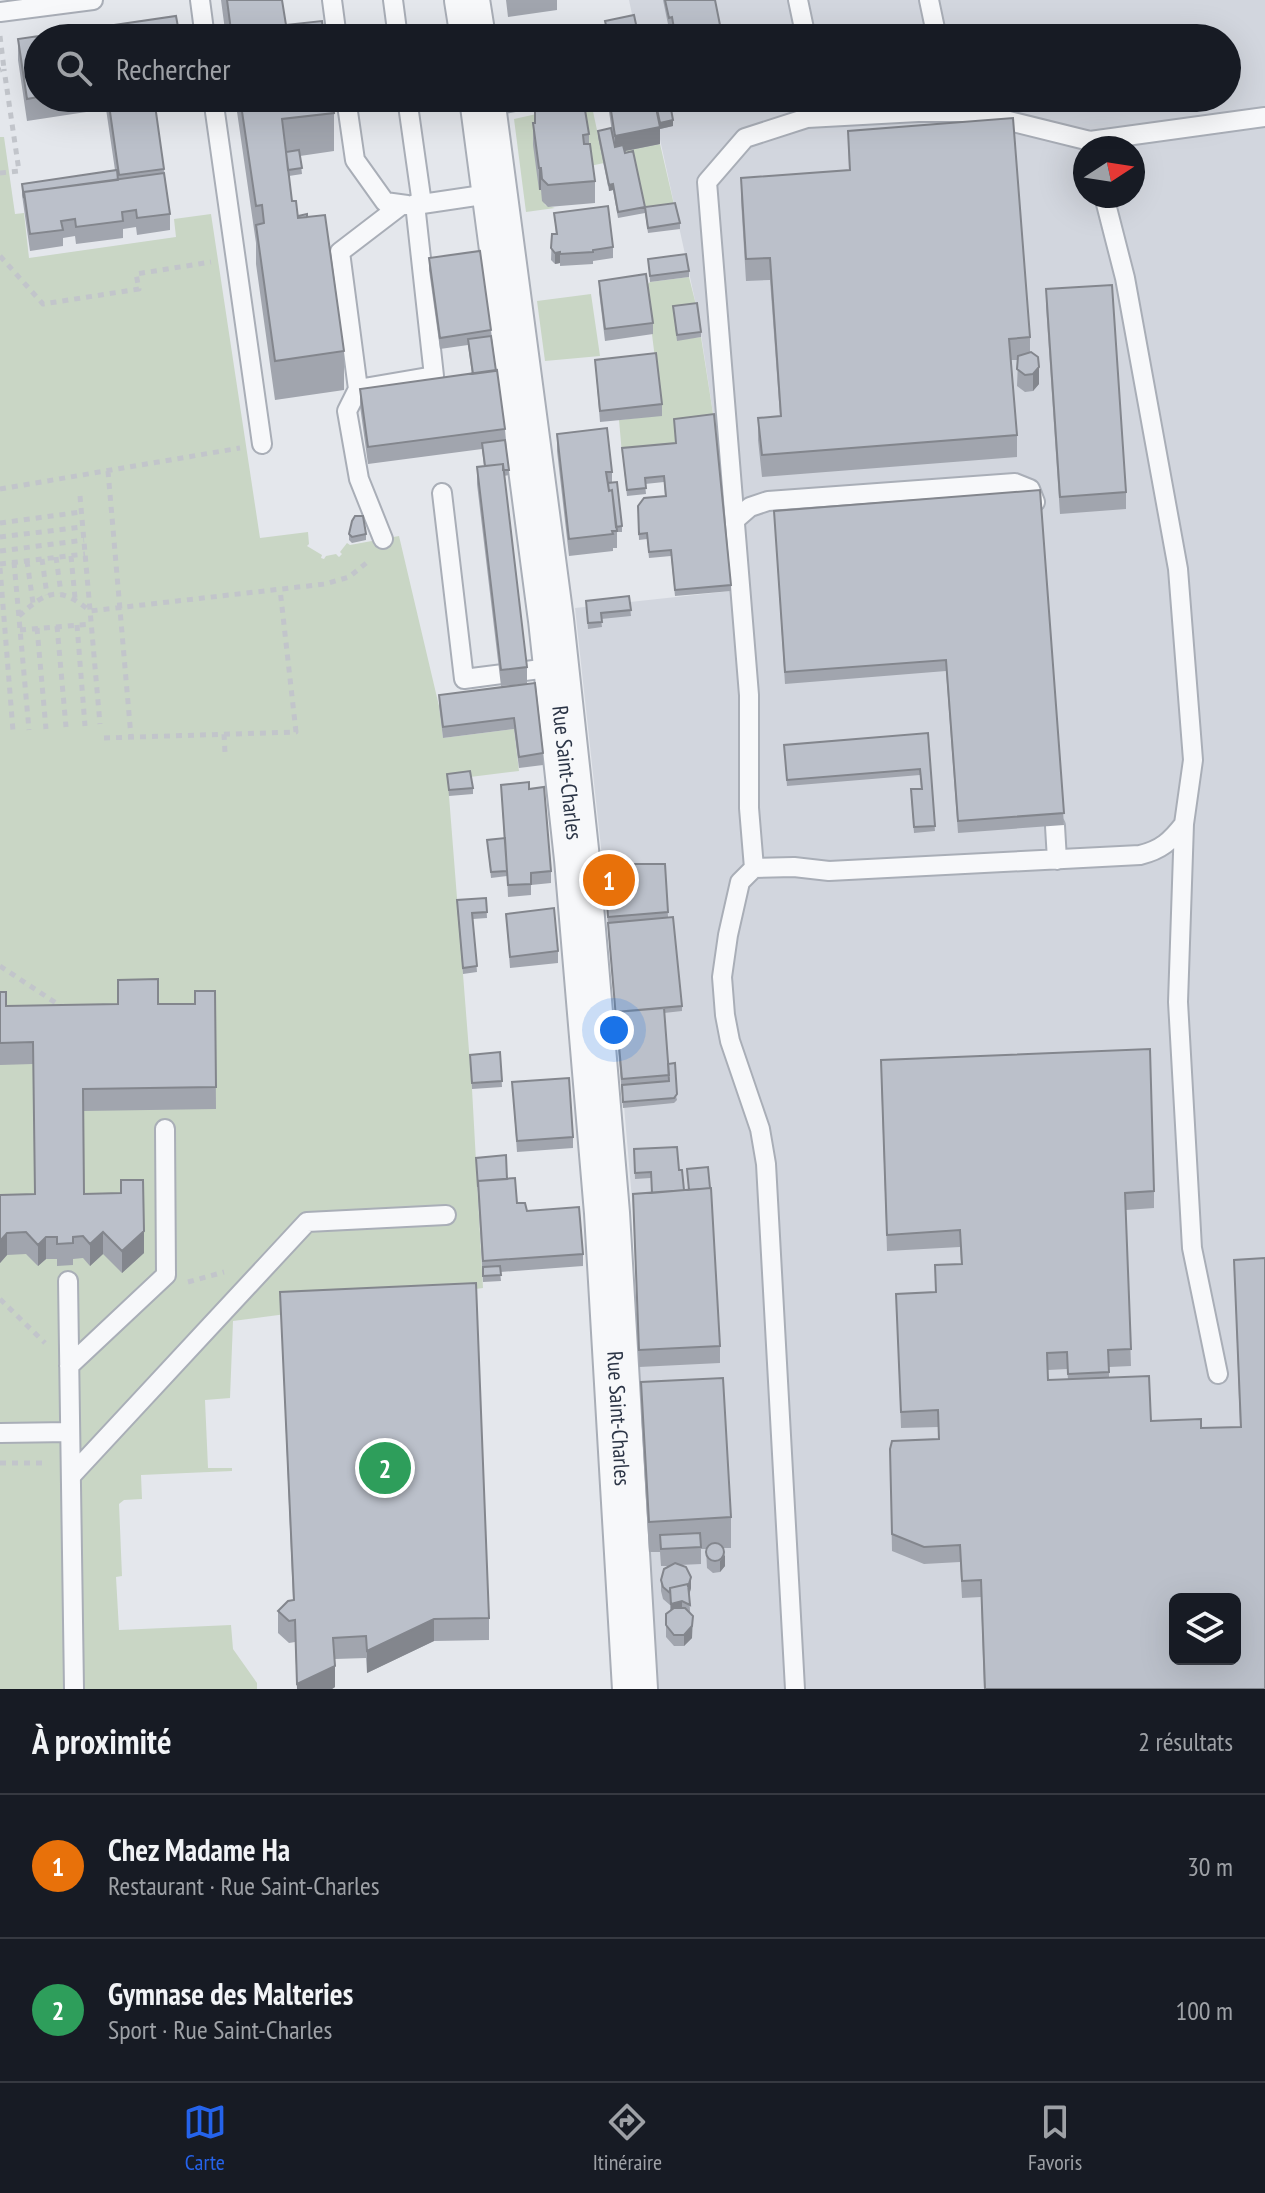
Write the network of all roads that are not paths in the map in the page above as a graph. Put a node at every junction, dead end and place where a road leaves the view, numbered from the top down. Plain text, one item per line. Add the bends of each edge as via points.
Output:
1 (93, 0) edge
2 (200, 0) edge
3 (332, 0) edge
4 (393, 0) edge
5 (467, 0) edge
6 (798, 0) edge
7 (929, 0) edge
8 (0, 12) edge
9 (203, 24) edge
10 (335, 24) edge
11 (396, 24) edge
12 (471, 24) edge
13 (803, 24) edge
14 (934, 24) edge
15 (215, 112) edge
16 (348, 112) edge
17 (408, 112) edge
18 (484, 112) edge
19 (822, 112) edge
20 (882, 112) edge
21 (973, 112) edge
22 (1265, 117) edge
23 (823, 118) junction
24 (1143, 136) edge
25 (1073, 139) edge
26 (496, 193) junction
27 (412, 205) junction
28 (1107, 208) edge
29 (358, 389) junction
30 (262, 444) road end
31 (442, 493) dead end
32 (1035, 502) edge
33 (735, 520) junction
34 (383, 539) road end
35 (556, 667) junction
36 (1184, 824) junction
37 (1055, 826) edge
38 (1057, 860) junction
39 (754, 868) junction
40 (165, 1129) dead end
41 (446, 1215) dead end
42 (68, 1281) dead end
43 (69, 1366) junction
44 (1218, 1374) dead end
45 (70, 1432) junction
46 (0, 1433) edge
47 (70, 1469) junction
48 (74, 1689) edge
49 (635, 1689) edge
50 (795, 1689) edge

1 - 8 lane
2 - 9 lane
3 - 10 lane
4 - 11 lane
5 - 12 street
6 - 13 lane
7 - 14 lane
15 - 30 lane
16 - 27 lane via 355,160 385,202
17 - 27 lane
18 - 26 street, Rue Saint-Charles
19 - 23 lane
20 - 23 lane
21 - 25 lane
22 - 24 lane
23 - 33 lane via 745,138 707,182
26 - 27 lane
26 - 35 street, Rue Saint-Charles
27 - 29 lane via 340,252
27 - 29 lane via 434,376
28 - 36 lane via 1125,278 1178,569 1193,760
29 - 34 lane via 347,411 359,479
31 - 35 lane via 464,679
32 - 33 lane via 1030,489 1015,483 768,501
33 - 39 lane via 749,695
35 - 49 street, Rue Saint-Charles via 607,1213
36 - 38 lane via 1156,851
36 - 44 lane via 1178,1002 1191,1233
37 - 38 lane
38 - 39 lane via 829,871
39 - 50 lane via 737,892 722,977 730,1041 760,1129 766,1164
40 - 43 lane via 166,1275
41 - 47 lane via 307,1222
42 - 43 lane
43 - 45 lane
45 - 46 lane
45 - 47 lane
47 - 48 lane

